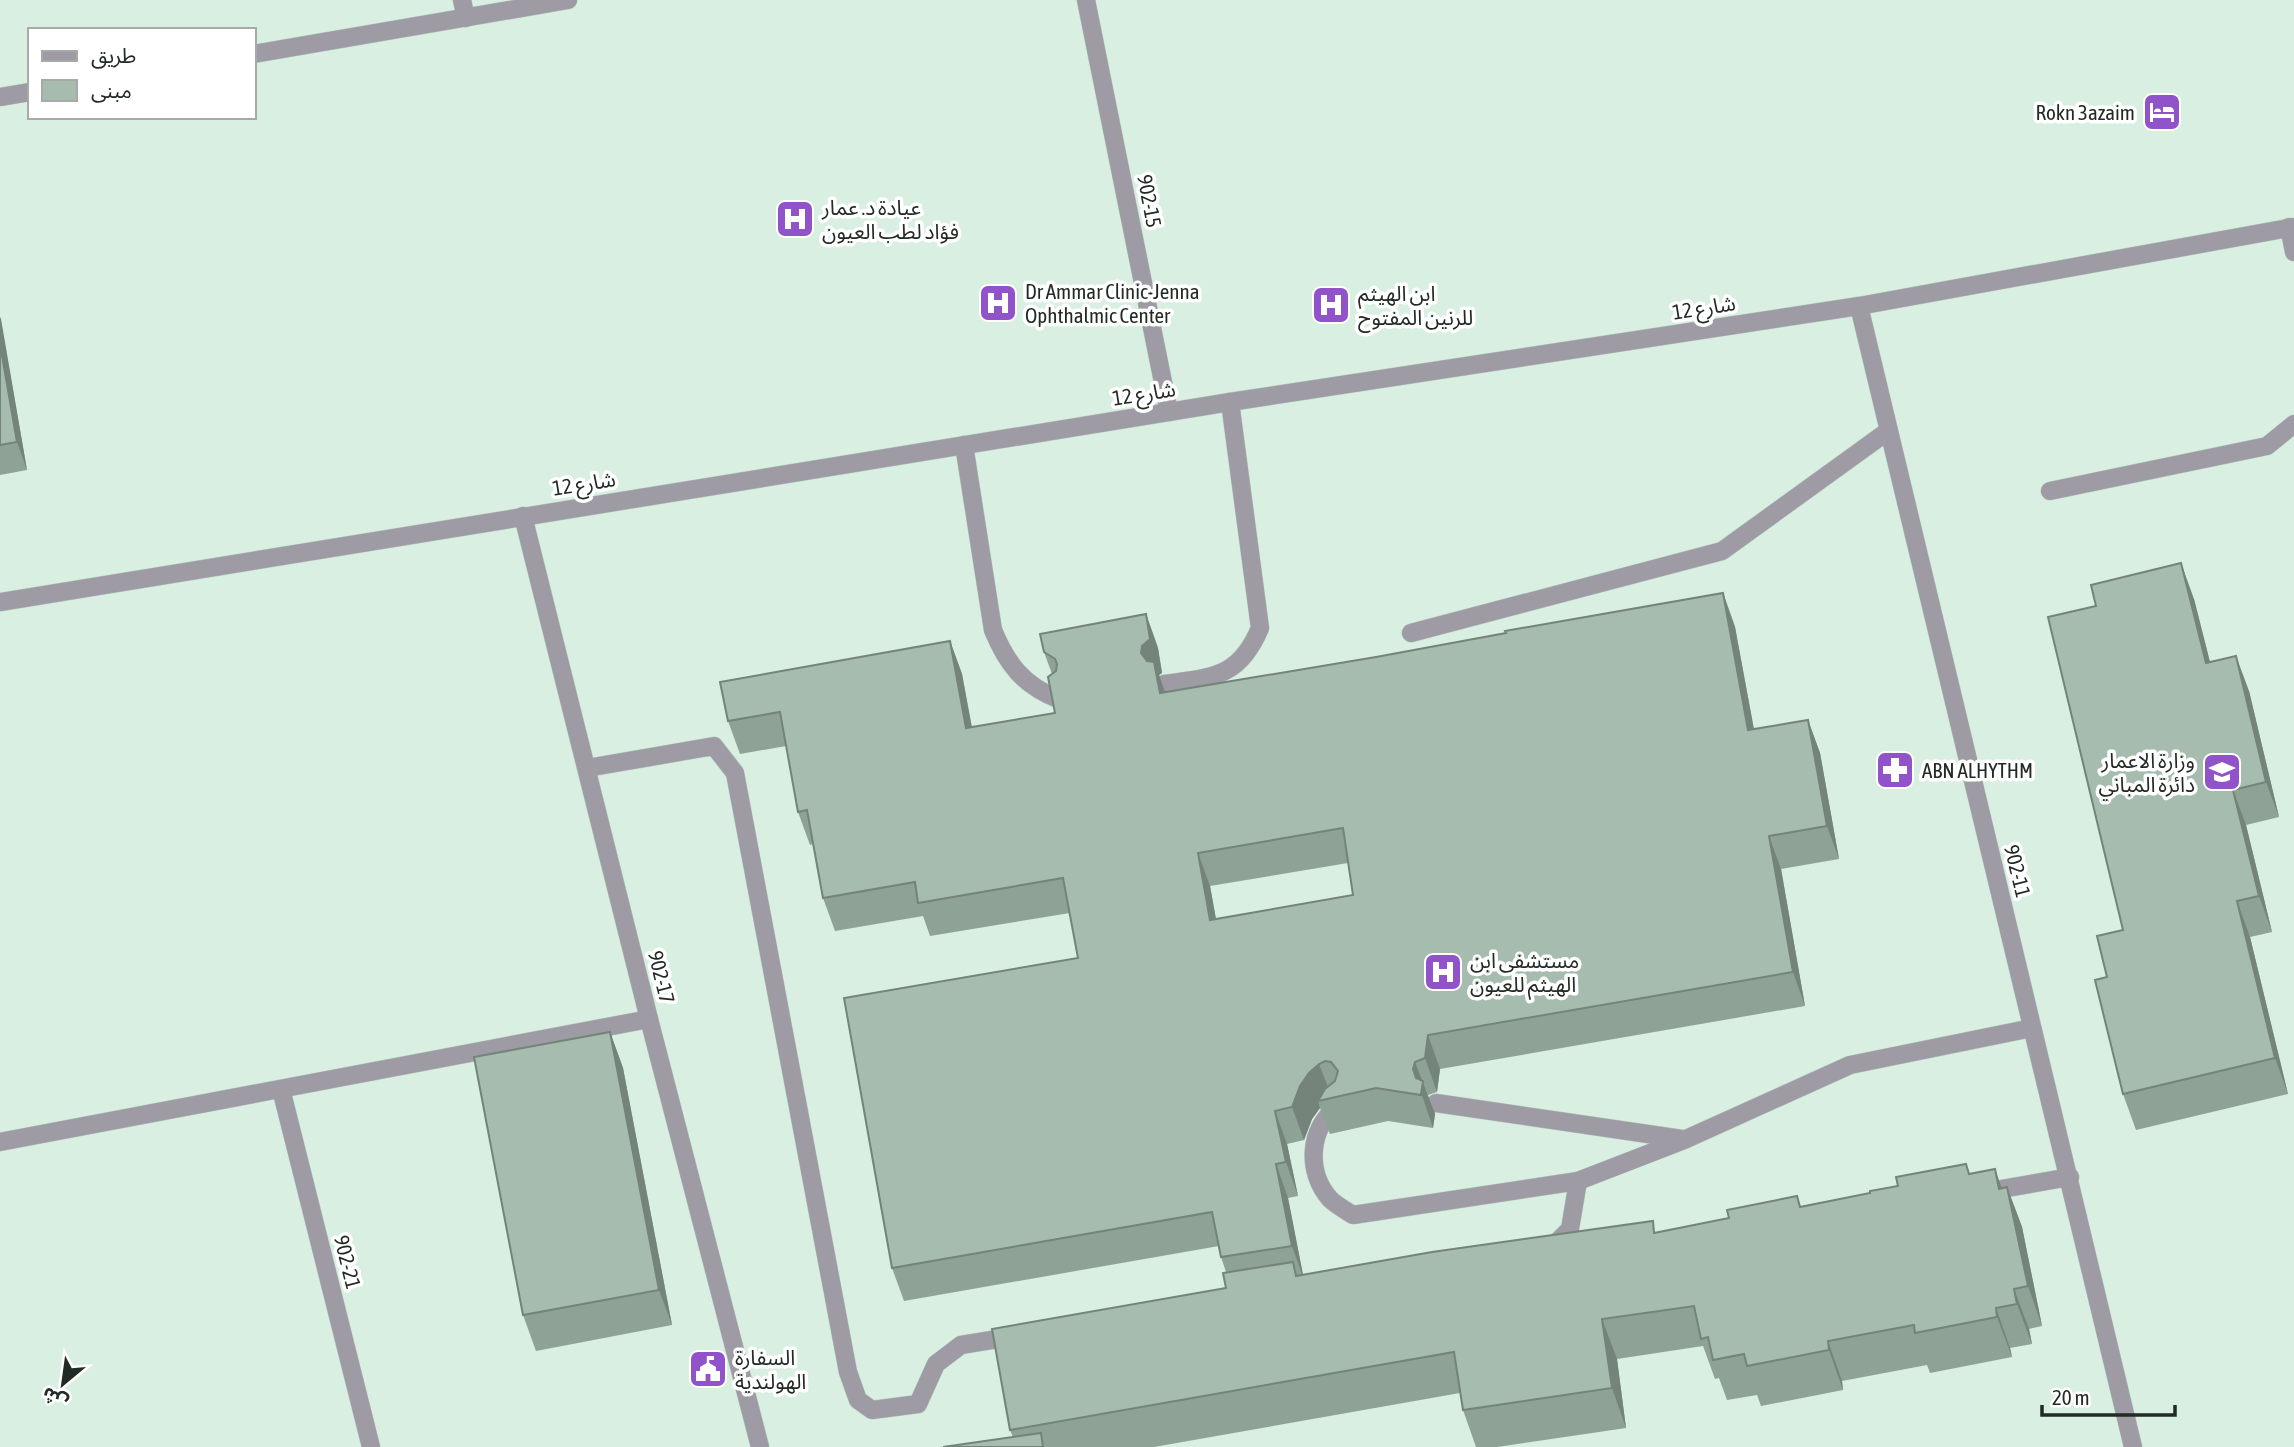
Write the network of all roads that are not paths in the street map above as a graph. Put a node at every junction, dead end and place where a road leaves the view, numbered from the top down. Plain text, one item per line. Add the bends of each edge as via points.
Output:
1 (568, 0) edge
2 (1086, 0) edge
3 (464, 9) edge
4 (256, 54) edge
5 (28, 92) edge
6 (0, 97) edge
7 (2292, 227) edge
8 (2294, 252) edge
9 (1859, 306) junction
10 (1230, 402) junction
11 (1169, 412) junction
12 (2294, 424) edge
13 (1888, 431) junction
14 (964, 445) junction
15 (2050, 491) dead end
16 (523, 516) junction
17 (0, 602) edge
18 (1412, 633) dead end
19 (1164, 684) dead end
20 (1058, 699) edge
21 (587, 768) junction
22 (649, 1018) junction
23 (2032, 1028) junction
24 (281, 1089) junction
25 (1436, 1103) dead end
26 (1339, 1106) edge
27 (1684, 1140) junction
28 (0, 1142) edge
29 (2070, 1177) junction
30 (1578, 1181) junction
31 (1961, 1196) edge
32 (1532, 1256) edge
33 (1029, 1334) edge
34 (371, 1447) edge
35 (760, 1447) edge
36 (2133, 1447) edge

1 - 3 street
2 - 11 street, 902-15
3 - 4 street
5 - 6 street
7 - 8 street
7 - 9 street, شارع 12
9 - 10 street, شارع 12
9 - 13 street, 902-11
10 - 11 street, شارع 12
10 - 19 street via 1260,628 1238,664 1213,677
11 - 14 street, شارع 12
12 - 15 street via 2267,446
13 - 18 street via 1722,551
13 - 23 street, 902-11
14 - 16 street, شارع 12
14 - 20 street via 993,630 1016,672
16 - 17 street, شارع 12
16 - 21 street, 902-17
21 - 22 street, 902-17
21 - 33 street via 714,746 735,773 848,1372 858,1400 872,1410 918,1404 936,1364 961,1345
22 - 24 street
22 - 35 street, 902-17
23 - 27 street via 1850,1065
23 - 29 street, 902-11
24 - 28 street
24 - 34 street, 902-21
25 - 27 street
26 - 30 street via 1318,1130 1312,1152 1317,1180 1331,1200 1353,1215
27 - 30 street
29 - 31 street
29 - 36 street, 902-11
30 - 32 street via 1570,1229 1546,1254

